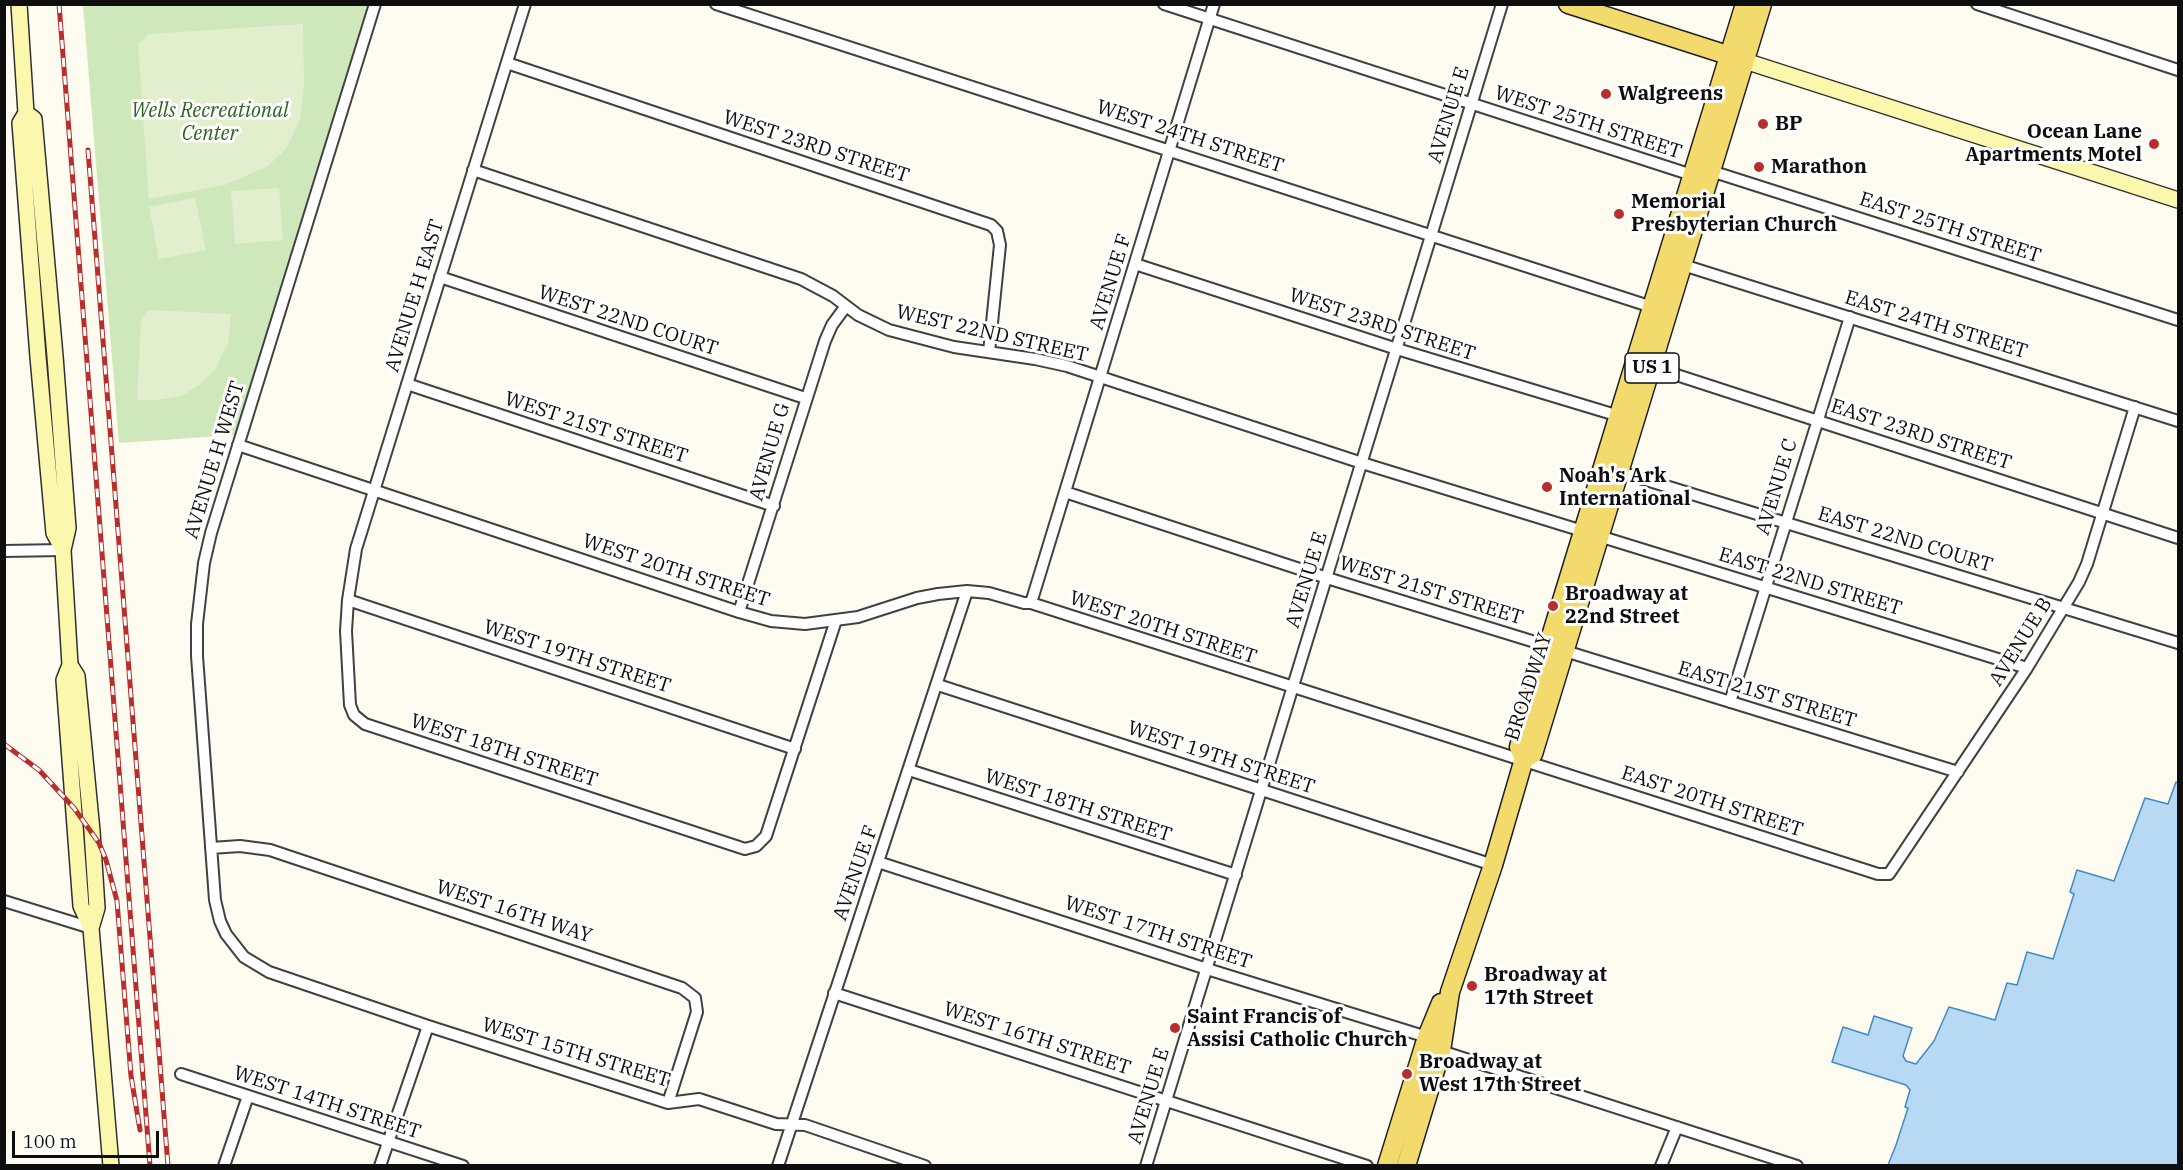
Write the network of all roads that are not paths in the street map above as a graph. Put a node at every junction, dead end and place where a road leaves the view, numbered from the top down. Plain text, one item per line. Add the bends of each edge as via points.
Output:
1 (19, 4) edge
2 (375, 4) edge
3 (525, 4) edge
4 (716, 4) edge
5 (1164, 4) edge
6 (1214, 4) edge
7 (1502, 4) edge
8 (1568, 4) edge
9 (1745, 4) edge
10 (1762, 4) edge
11 (1977, 4) edge
12 (1209, 19) junction
13 (1737, 58) junction
14 (507, 63) junction
15 (2178, 70) edge
16 (1471, 104) junction
17 (1170, 149) junction
18 (473, 170) junction
19 (1711, 171) junction
20 (1692, 176) junction
21 (2178, 200) edge
22 (1432, 234) junction
23 (1135, 264) junction
24 (1683, 265) junction
25 (440, 277) junction
26 (846, 306) junction
27 (1652, 307) junction
28 (1850, 317) junction
29 (2178, 320) edge
30 (1397, 349) junction
31 (989, 352) junction
32 (1652, 368) junction
33 (1100, 377) junction
34 (407, 384) junction
35 (805, 398) junction
36 (2134, 407) junction
37 (1618, 416) junction
38 (1817, 420) junction
39 (2178, 421) edge
40 (238, 446) junction
41 (1362, 463) junction
42 (1620, 471) junction
43 (374, 491) junction
44 (1065, 492) junction
45 (774, 506) junction
46 (2103, 513) junction
47 (1785, 521) junction
48 (1592, 533) junction
49 (2178, 538) edge
50 (63, 550) junction
51 (4, 551) edge
52 (1327, 578) junction
53 (1765, 587) junction
54 (967, 591) junction
55 (348, 600) junction
56 (1031, 603) junction
57 (2063, 608) junction
58 (739, 612) junction
59 (837, 620) junction
60 (2178, 643) edge
61 (1556, 649) junction
62 (2027, 668) junction
63 (938, 685) junction
64 (1293, 688) junction
65 (1730, 702) junction
66 (795, 749) junction
67 (1524, 759) junction
68 (909, 770) junction
69 (1958, 772) junction
70 (1261, 790) junction
71 (211, 848) junction
72 (878, 862) junction
73 (1493, 864) junction
74 (1889, 874) joint
75 (1236, 875) junction
76 (4, 901) edge
77 (92, 928) junction
78 (229, 939) joint
79 (1207, 969) junction
80 (1450, 992) junction
81 (834, 993) junction
82 (428, 1026) junction
83 (1427, 1037) junction
84 (1441, 1051) junction
85 (181, 1074) dead end
86 (248, 1096) junction
87 (1166, 1100) junction
88 (668, 1103) junction
89 (792, 1124) junction
90 (1677, 1127) junction
91 (388, 1141) junction
92 (111, 1166) edge
93 (224, 1166) edge
94 (380, 1166) edge
95 (463, 1166) edge
96 (778, 1166) edge
97 (925, 1166) edge
98 (1146, 1166) edge
99 (1367, 1166) edge
100 (1387, 1166) edge
101 (1406, 1166) edge
102 (1661, 1166) edge
103 (1797, 1166) edge

1 - 50 main road via 26,113 34,119 44,226 68,528
2 - 40 street, AVENUE H WEST
3 - 14 street, AVENUE H EAST
4 - 17 street, WEST 24TH STREET
5 - 12 street, WEST 25TH STREET
6 - 12 street, AVENUE F
7 - 16 street, AVENUE E
8 - 13 main road
9 - 13 main road, BROADWAY / US 1
10 - 13 main road, BROADWAY / US 1
11 - 15 street
12 - 16 street, WEST 25TH STREET
12 - 17 street, AVENUE F
13 - 19 main road, BROADWAY / US 1
13 - 20 main road, BROADWAY / US 1
13 - 21 main road
14 - 18 street, AVENUE H EAST
14 - 31 street, WEST 23RD STREET via 991,225 997,231 1000,245
16 - 20 street, WEST 25TH STREET
16 - 22 street, AVENUE E
17 - 22 street, WEST 24TH STREET
17 - 23 street, AVENUE F
18 - 25 street, AVENUE H EAST
18 - 26 street, WEST 22ND STREET via 801,279
19 - 24 main road, BROADWAY / US 1
19 - 29 street, EAST 25TH STREET
20 - 27 main road, BROADWAY / US 1
22 - 27 street, WEST 24TH STREET
22 - 30 street, AVENUE E
23 - 30 street, WEST 23RD STREET
23 - 33 street, AVENUE F
24 - 28 street, EAST 24TH STREET
24 - 32 main road, BROADWAY / US 1
25 - 34 street, AVENUE H EAST
25 - 35 street, WEST 22ND COURT
26 - 31 street, WEST 22ND STREET via 889,330 943,345
26 - 35 street, AVENUE G via 832,325
27 - 37 main road, BROADWAY / US 1
28 - 36 street, EAST 24TH STREET
28 - 38 street, AVENUE C
30 - 37 street, WEST 23RD STREET
30 - 41 street, AVENUE E
31 - 33 street, WEST 22ND STREET via 1035,359
32 - 38 street, EAST 23RD STREET
32 - 42 main road, BROADWAY / US 1
33 - 41 street, WEST 22ND STREET
33 - 44 street, AVENUE F
34 - 43 street, AVENUE H EAST
34 - 45 street, WEST 21ST STREET
35 - 45 street, AVENUE G
36 - 39 street, EAST 24TH STREET
36 - 46 street, AVENUE B
37 - 48 main road, BROADWAY / US 1
38 - 46 street, EAST 23RD STREET
38 - 47 street, AVENUE C
40 - 43 street, WEST 20TH STREET
40 - 71 street, AVENUE H WEST via 211,533 197,624
41 - 48 street, WEST 22ND STREET
41 - 52 street, AVENUE E
42 - 47 street, EAST 22ND COURT
42 - 48 main road, BROADWAY / US 1
43 - 55 street, AVENUE H EAST via 356,549
43 - 58 street, WEST 20TH STREET
44 - 52 street, WEST 21ST STREET
44 - 56 street, AVENUE F
45 - 58 street, AVENUE G
46 - 49 street, EAST 23RD STREET
46 - 57 street, AVENUE B via 2087,564
47 - 53 street, AVENUE C
47 - 57 street, EAST 22ND COURT
48 - 53 street, EAST 22ND STREET
48 - 61 main road, BROADWAY / US 1
50 - 51 street
50 - 77 main road via 70,665 64,680 81,906
52 - 61 street, WEST 21ST STREET
52 - 64 street, AVENUE E
53 - 62 street, EAST 22ND STREET
53 - 65 street, AVENUE C
54 - 56 street, WEST 20TH STREET
54 - 59 street, WEST 20TH STREET via 917,598 869,615
54 - 63 street, AVENUE F
55 - 66 street, WEST 19TH STREET
55 - 66 street, WEST 18TH STREET via 350,705 358,720 738,848 756,846 766,836
56 - 64 street, WEST 20TH STREET
57 - 60 street, EAST 22ND COURT
57 - 62 street, AVENUE B
58 - 59 street, WEST 20TH STREET via 788,623
59 - 66 street
61 - 65 street, EAST 21ST STREET
61 - 67 main road, BROADWAY / US 1 via 1519,747
62 - 69 street, AVENUE B
63 - 68 street, AVENUE F
63 - 70 street, WEST 19TH STREET
64 - 67 street, WEST 20TH STREET
64 - 70 street, AVENUE E
65 - 69 street, EAST 21ST STREET
67 - 73 main road, BROADWAY / US 1
67 - 74 street, EAST 20TH STREET via 1878,874
68 - 72 street, AVENUE F
68 - 75 street, WEST 18TH STREET
69 - 74 street, AVENUE B
70 - 73 street, WEST 19TH STREET
70 - 75 street, AVENUE E
71 - 78 street, AVENUE H WEST via 216,908
71 - 88 street, WEST 16TH WAY via 270,850 682,987 695,998 697,1012
72 - 79 street, WEST 17TH STREET
72 - 81 street, AVENUE F
73 - 80 main road, BROADWAY / US 1
75 - 79 street, AVENUE E
76 - 77 street
77 - 92 main road
78 - 82 street, WEST 15TH STREET via 244,957 269,972
79 - 83 street, WEST 17TH STREET
79 - 87 street, AVENUE E
80 - 83 main road, BROADWAY / US 1 via 1440,1004
80 - 84 main road, BROADWAY / US 1
81 - 87 street, WEST 16TH STREET
81 - 89 street, AVENUE F
82 - 88 street, WEST 15TH STREET
82 - 91 street
83 - 100 main road, BROADWAY / US 1
84 - 90 street
84 - 101 main road, BROADWAY / US 1
85 - 86 street, WEST 14TH STREET
86 - 91 street, WEST 14TH STREET
86 - 93 street
87 - 98 street, AVENUE E
87 - 99 street, WEST 16TH STREET
88 - 89 street, WEST 15TH STREET via 699,1099 776,1124
89 - 96 street, AVENUE F
89 - 97 street, WEST 15TH STREET
90 - 102 street
90 - 103 street
91 - 94 street
91 - 95 street, WEST 14TH STREET

